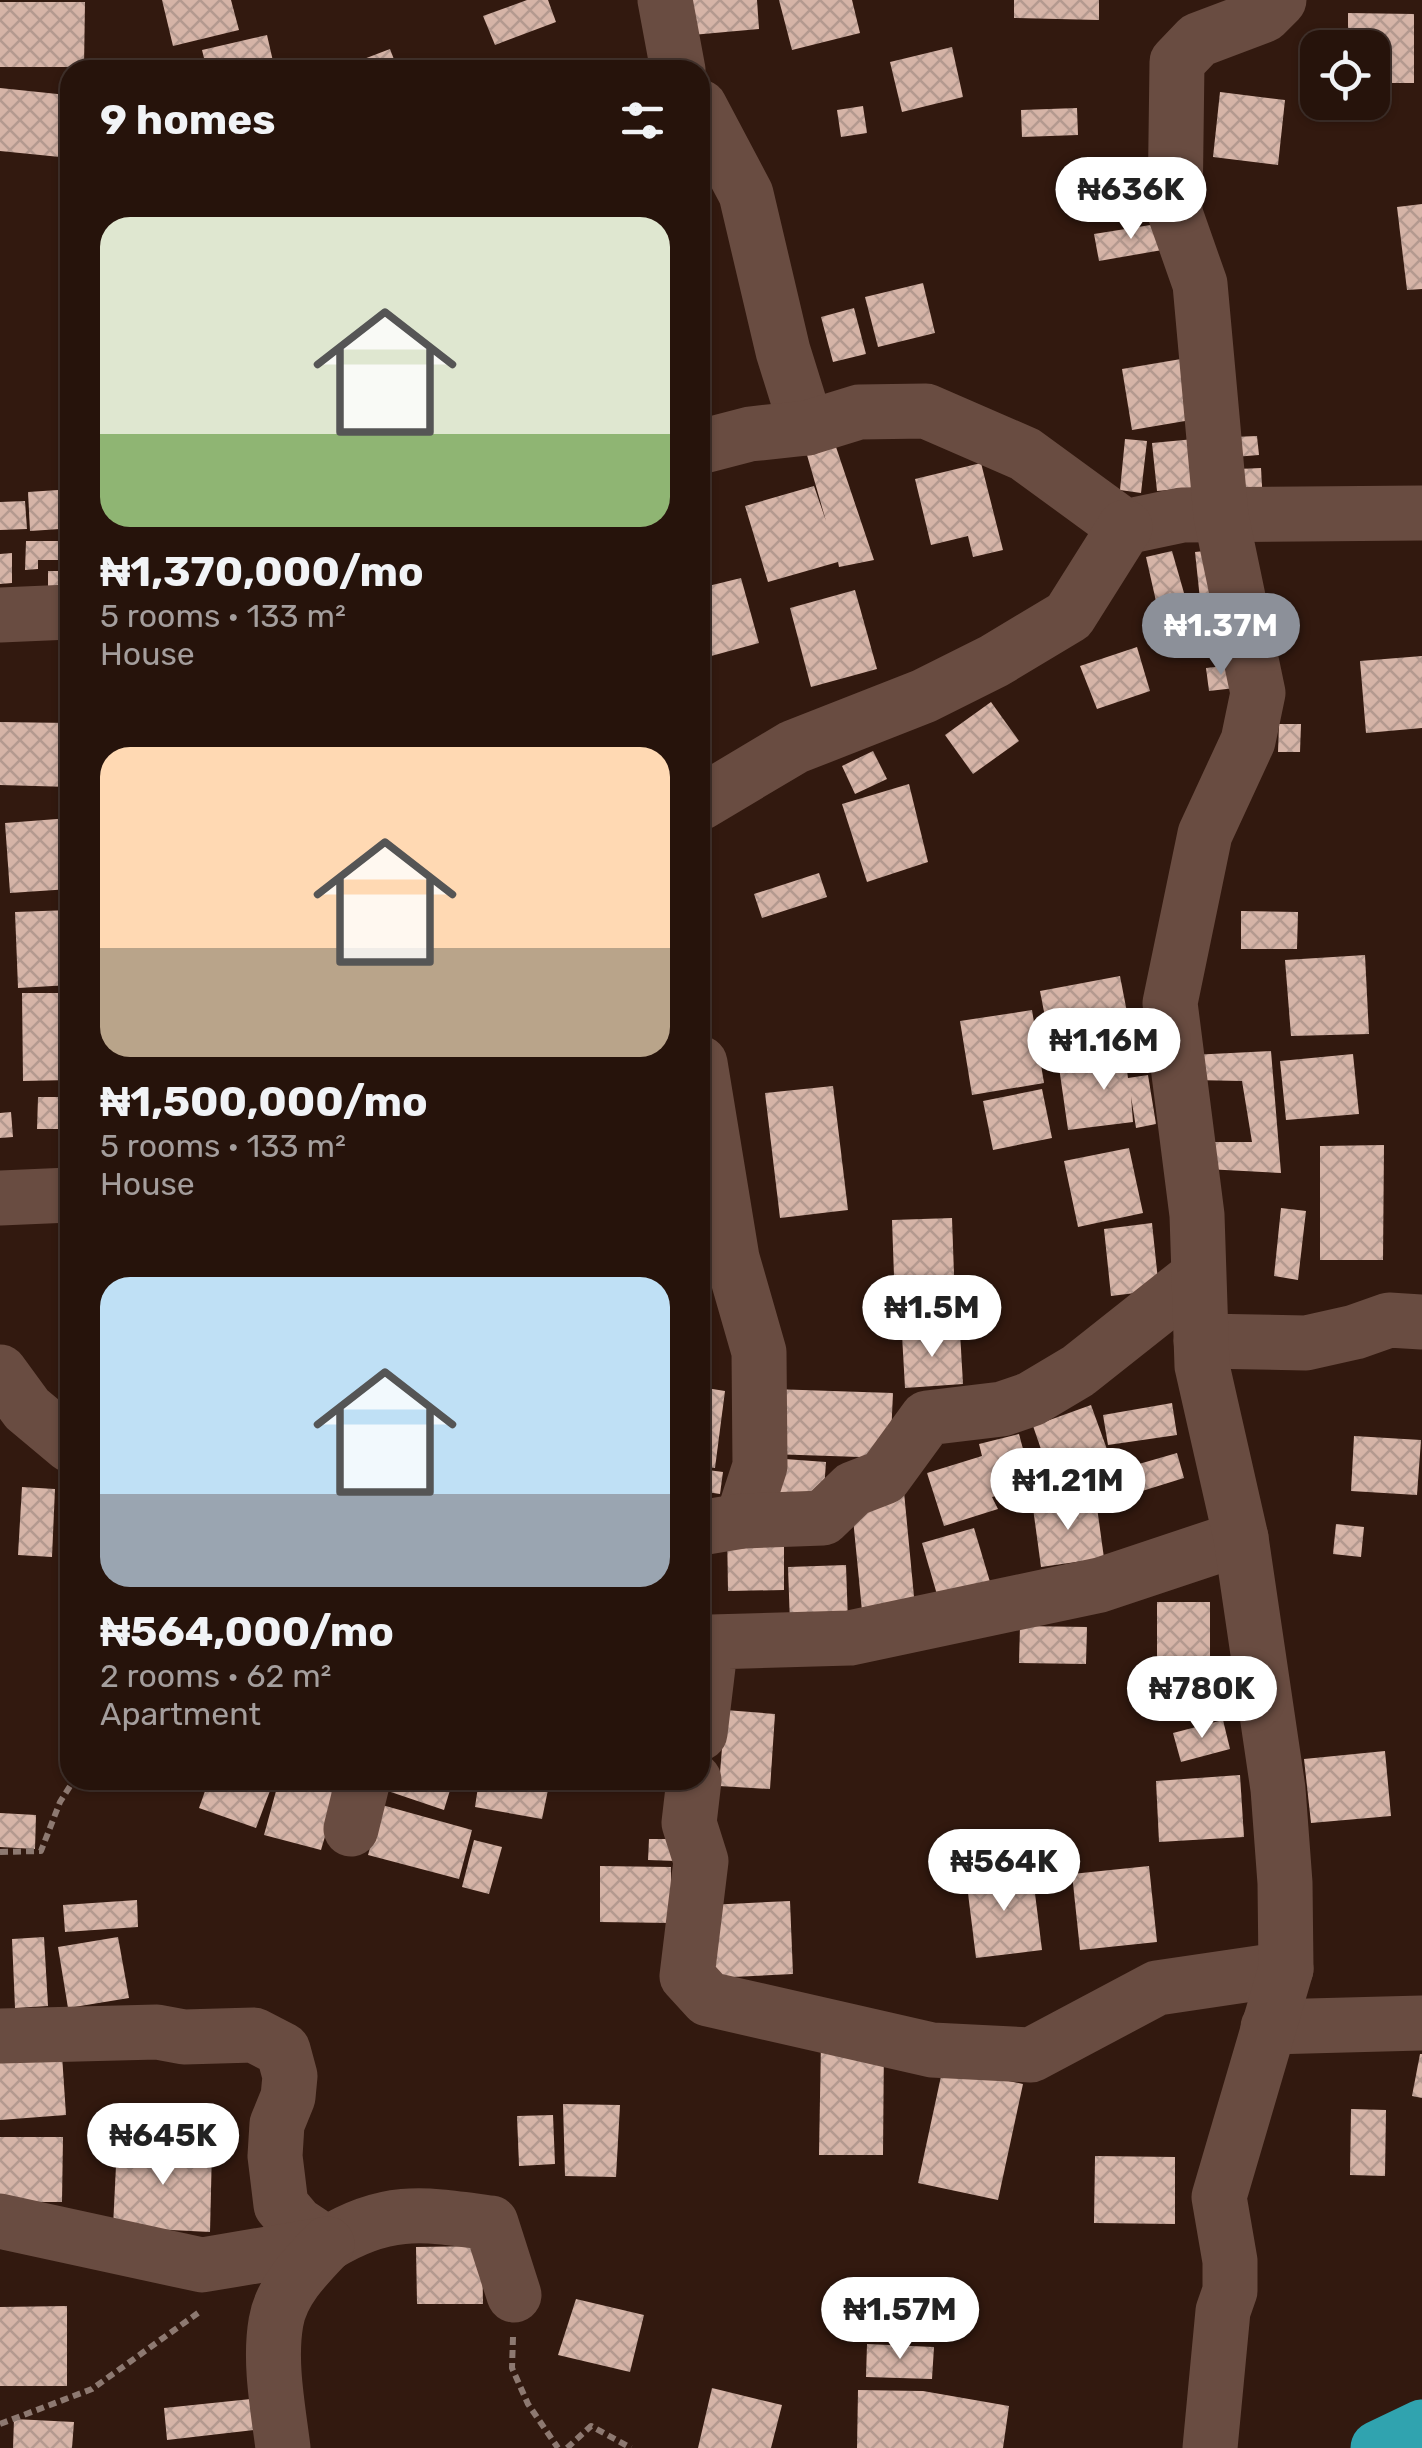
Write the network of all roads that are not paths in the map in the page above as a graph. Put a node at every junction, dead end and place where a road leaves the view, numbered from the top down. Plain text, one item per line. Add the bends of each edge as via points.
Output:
1 (665, 0) edge
2 (1279, 0) edge
3 (676, 60) edge
4 (710, 126) edge
5 (807, 428) junction
6 (710, 444) edge
7 (1422, 513) edge
8 (1222, 516) junction
9 (1125, 527) junction
10 (60, 612) edge
11 (0, 615) edge
12 (710, 798) edge
13 (710, 1123) edge
14 (60, 1196) edge
15 (0, 1198) edge
16 (1198, 1276) junction
17 (1422, 1322) edge
18 (1201, 1341) junction
19 (0, 1372) edge
20 (60, 1437) edge
21 (721, 1524) edge
22 (1241, 1538) junction
23 (710, 1650) edge
24 (693, 1790) edge
25 (1286, 1969) junction
26 (1422, 2023) edge
27 (1268, 2027) junction
28 (0, 2036) edge
29 (0, 2221) edge
30 (327, 2244) junction
31 (514, 2295) road end
32 (1422, 2427) edge
33 (283, 2448) edge
34 (1210, 2448) edge
35 (1378, 2448) edge

1 - 3 street
2 - 8 street via 1264,15 1198,40 1177,62 1175,213 1200,284
4 - 5 street via 746,194
5 - 6 street
5 - 9 street via 858,412 926,411 1025,454
7 - 8 street
8 - 9 street via 1182,515
8 - 16 street via 1258,693 1248,740 1205,834 1170,1003 1197,1215
9 - 12 street via 1070,616 924,696 794,746
10 - 11 street
13 - 21 street via 732,1258 759,1352 760,1466
14 - 15 street
16 - 18 street
16 - 21 street via 1078,1371 1031,1399 1002,1410 927,1418 884,1477 853,1490 823,1518
17 - 18 street via 1389,1320 1306,1343
18 - 22 street
19 - 20 street
22 - 23 street via 1100,1585 850,1638 711,1642
22 - 25 street via 1278,1790
24 - 25 street via 689,1823 701,1862 688,1976 708,1999 932,2050 1032,2055 1156,1988
25 - 27 street
26 - 27 street
27 - 34 street via 1219,2198 1230,2291
28 - 30 street via 254,2036 284,2050 290,2076 275,2156 281,2205
29 - 30 street via 202,2265
30 - 31 street via 354,2227 400,2214 491,2223
30 - 33 street via 298,2275 276,2320
32 - 35 highway

